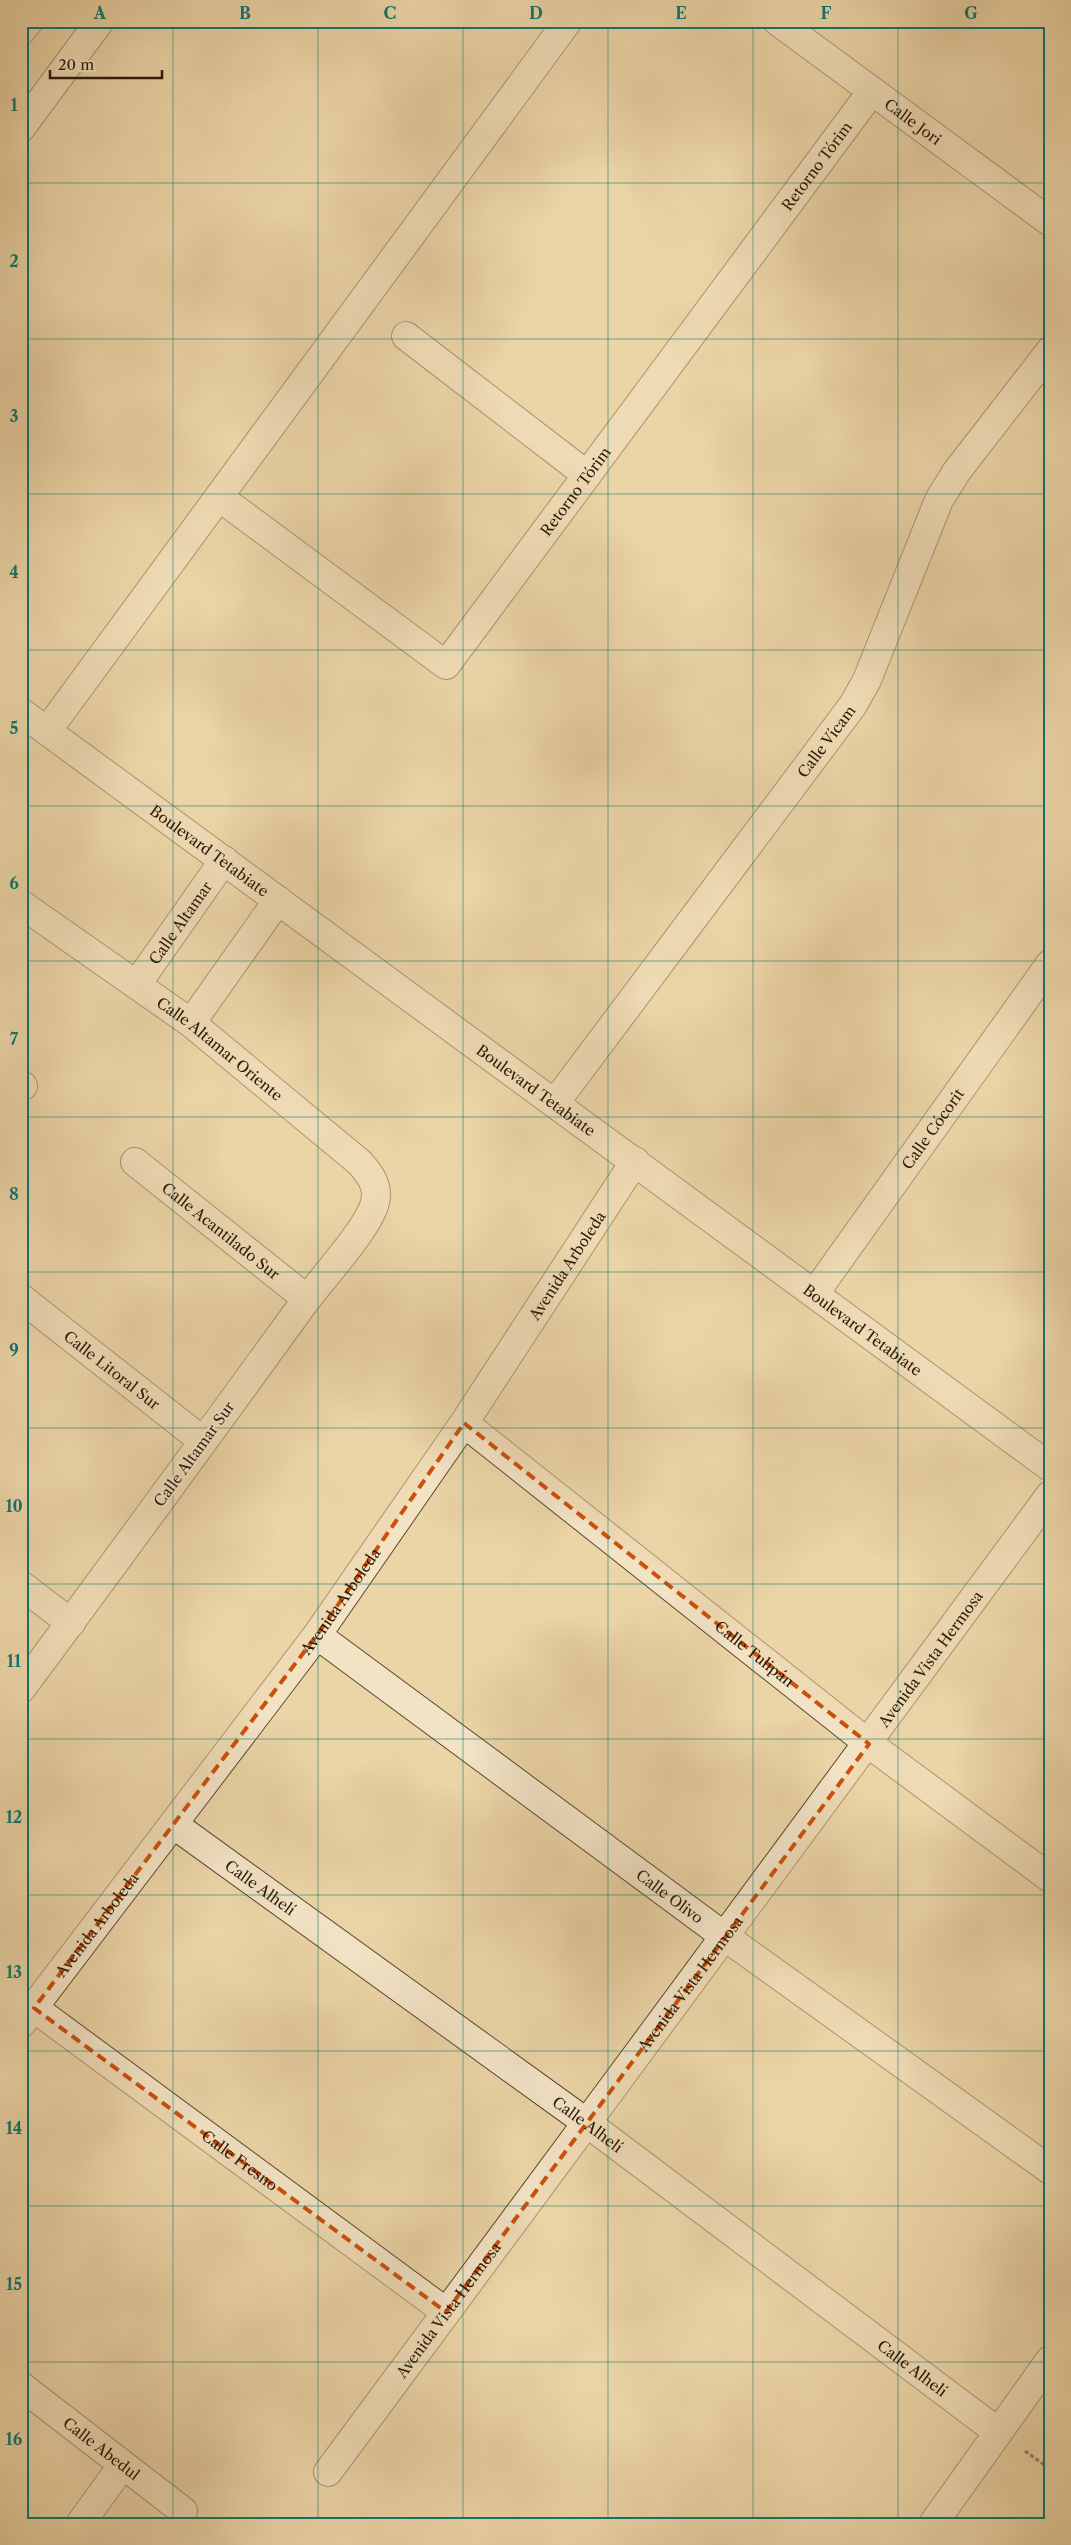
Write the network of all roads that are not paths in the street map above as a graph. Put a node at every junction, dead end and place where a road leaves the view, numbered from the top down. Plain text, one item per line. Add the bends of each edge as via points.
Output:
1 (29, 21) edge
2 (100, 21) edge
3 (568, 21) edge
4 (777, 21) edge
5 (21, 31) edge
6 (872, 90) junction
7 (21, 128) edge
8 (1050, 222) edge
9 (406, 336) dead end
10 (1050, 351) edge
11 (587, 475) junction
12 (219, 497) junction
13 (21, 712) edge
14 (47, 731) junction
15 (224, 860) junction
16 (278, 900) junction
17 (21, 904) edge
18 (1050, 964) edge
19 (137, 984) junction
20 (191, 1023) junction
21 (554, 1103) junction
22 (635, 1161) junction
23 (135, 1162) dead end
24 (367, 1221) joint
25 (815, 1293) junction
26 (21, 1298) edge
27 (307, 1298) junction
28 (464, 1423) junction
29 (203, 1441) junction
30 (1047, 1458) edge
31 (1050, 1494) edge
32 (21, 1585) edge
33 (71, 1623) junction
34 (317, 1635) junction
35 (21, 1689) edge
36 (869, 1744) junction
37 (172, 1824) junction
38 (1050, 1878) edge
39 (724, 1936) junction
40 (28, 2016) edge
41 (586, 2123) junction
42 (1050, 2170) edge
43 (446, 2312) junction
44 (1050, 2360) edge
45 (21, 2386) edge
46 (998, 2432) junction
47 (122, 2466) junction
48 (328, 2472) dead end
49 (183, 2511) dead end
50 (80, 2524) edge
51 (933, 2524) edge

1 - 5 street
2 - 7 street
3 - 12 street
4 - 6 street, Calle Jori
6 - 8 street, Calle Jori
6 - 11 street, Retorno Tórim
9 - 11 street
10 - 21 street, Calle Vícam via 957,471 939,500 867,680 852,705
11 - 12 street, Retorno Tórim via 446,664
12 - 14 street
13 - 14 street, Boulevard Tetabiate
14 - 15 street, Boulevard Tetabiate
15 - 16 street, Boulevard Tetabiate
15 - 19 street, Calle Altamar
16 - 20 street
16 - 21 street, Boulevard Tetabiate
17 - 19 street, Calle Altamar Oriente
18 - 25 street, Calle Cócorit
19 - 20 street, Calle Altamar Oriente
20 - 24 street, Calle Altamar Oriente via 370,1173 375,1186 375,1202
21 - 22 street, Boulevard Tetabiate
22 - 25 street, Boulevard Tetabiate
22 - 28 street, Avenida Arboleda
23 - 27 street, Calle Acantilado Sur
24 - 27 street, Calle Altamar Sur
25 - 30 street, Boulevard Tetabiate
26 - 29 street, Calle Litoral Sur
27 - 29 street, Calle Altamar Sur
28 - 34 street, Avenida Arboleda
28 - 36 street, Calle Tulipán
29 - 33 street, Calle Altamar Sur
31 - 36 street, Avenida Vista Hermosa
32 - 33 street
33 - 35 street, Calle Altamar Sur
34 - 37 street, Avenida Arboleda
34 - 39 street, Calle Olivo
36 - 38 street, Calle Tulipán
36 - 39 street, Avenida Vista Hermosa
37 - 40 street, Avenida Arboleda
37 - 41 street, Calle Alhelí
39 - 41 street, Avenida Vista Hermosa
39 - 42 street, Calle Olivo
40 - 43 street, Calle Fresno
41 - 43 street, Avenida Vista Hermosa
41 - 46 street, Calle Alhelí
43 - 48 street, Avenida Vista Hermosa
44 - 46 street
45 - 47 street, Calle Abedul
46 - 51 street
47 - 49 street, Calle Abedul
47 - 50 street

